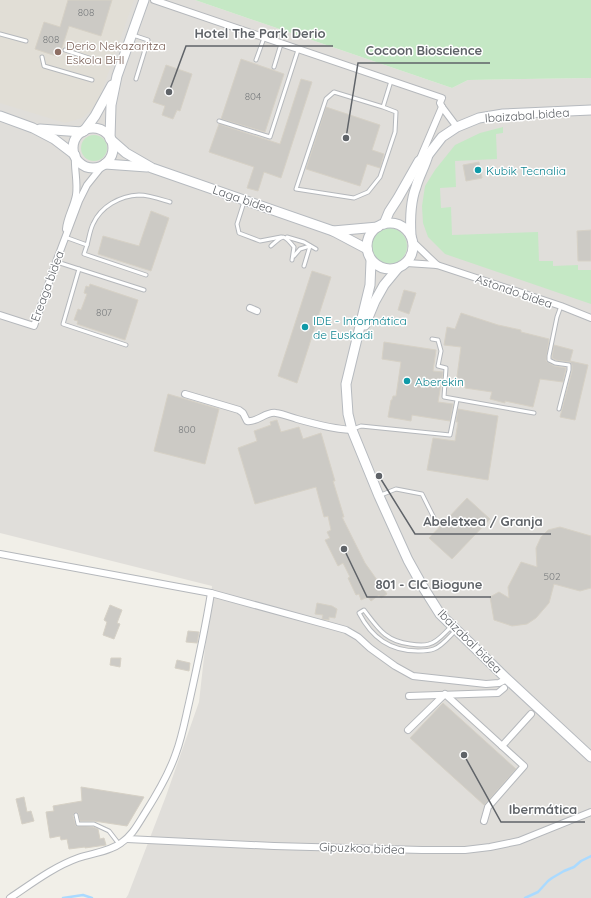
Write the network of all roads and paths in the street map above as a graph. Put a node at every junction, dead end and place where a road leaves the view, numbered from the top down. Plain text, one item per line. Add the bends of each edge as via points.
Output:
1 (144, 0) edge
2 (154, 0) edge
3 (0, 34) edge
4 (131, 35) junction
5 (264, 38) junction
6 (26, 41) dead end
7 (280, 44) junction
8 (65, 50) dead end
9 (298, 50) junction
10 (42, 57) dead end
11 (256, 60) dead end
12 (98, 61) dead end
13 (274, 67) dead end
14 (117, 76) junction
15 (136, 79) dead end
16 (92, 80) dead end
17 (391, 82) junction
18 (383, 107) junction
19 (442, 107) junction
20 (591, 110) edge
21 (0, 116) edge
22 (219, 121) dead end
23 (458, 127) junction
24 (33, 128) junction
25 (83, 131) junction
26 (110, 138) junction
27 (75, 155) junction
28 (428, 155) junction
29 (418, 161) junction
30 (104, 165) junction
31 (152, 168) junction
32 (244, 200) junction
33 (170, 202) dead end
34 (381, 225) junction
35 (333, 231) junction
36 (65, 237) junction
37 (281, 237) junction
38 (287, 237) junction
39 (412, 239) junction
40 (87, 245) junction
41 (271, 246) dead end
42 (310, 246) junction
43 (316, 249) dead end
44 (367, 249) junction
45 (371, 261) junction
46 (56, 262) junction
47 (407, 263) junction
48 (437, 265) junction
49 (304, 266) dead end
50 (398, 268) junction
51 (79, 269) junction
52 (146, 275) dead end
53 (144, 290) dead end
54 (561, 306) junction
55 (250, 308) dead end
56 (257, 311) dead end
57 (0, 315) edge
58 (591, 318) edge
59 (432, 338) dead end
60 (126, 345) dead end
61 (350, 364) junction
62 (185, 394) dead end
63 (457, 400) junction
64 (559, 409) dead end
65 (534, 413) dead end
66 (352, 430) junction
67 (379, 496) junction
68 (437, 524) dead end
69 (0, 554) edge
70 (211, 593) junction
71 (454, 627) junction
72 (507, 679) junction
73 (504, 688) dead end
74 (445, 694) junction
75 (410, 696) dead end
76 (531, 714) dead end
77 (408, 730) dead end
78 (502, 746) junction
79 (591, 757) edge
80 (591, 812) edge
81 (76, 815) dead end
82 (484, 821) dead end
83 (127, 839) junction
84 (120, 844) junction
85 (10, 898) edge

1 - 4 street
2 - 5 street
3 - 6 lane
4 - 14 street
4 - 15 lane via 148,40
5 - 7 street
5 - 11 lane
7 - 9 street
7 - 13 lane
8 - 12 lane
9 - 17 street
9 - 22 lane via 270,137
10 - 16 lane via 44,66
14 - 25 street via 95,116
14 - 26 street via 111,105
17 - 18 lane
17 - 19 street via 442,98
18 - 18 lane via 396,112 395,132 380,177 368,192 354,198 296,189 326,99 334,92
19 - 23 street
19 - 29 street
20 - 23 street, Ibaizabal bidea via 503,114 479,118
21 - 24 street
23 - 28 street, Ibaizabal bidea via 442,137
24 - 25 street via 65,132
24 - 27 street via 54,139
25 - 26 street via 98,129
25 - 27 street via 74,142
26 - 30 street via 112,153
26 - 31 street, Laga bidea via 126,153
27 - 30 street via 82,165 96,168
27 - 36 street, Ereaga bidea via 77,182
28 - 29 street, Ibaizabal bidea
28 - 39 street, Ibaizabal bidea via 415,188 410,215
29 - 34 street
30 - 31 street, Laga bidea
30 - 36 street, Ereaga bidea via 87,185
31 - 32 street, Laga bidea
32 - 35 street, Laga bidea
32 - 37 lane via 237,224 239,233 260,241
33 - 40 lane via 140,195 113,202 102,211 93,224
34 - 35 street, Laga bidea
34 - 39 street via 393,223 402,226
34 - 44 street via 369,236
35 - 44 street, Laga bidea
36 - 40 lane
36 - 46 street, Ereaga bidea
37 - 38 lane
37 - 41 lane
38 - 42 lane
38 - 42 lane via 294,247 292,260 300,249
39 - 47 street via 414,249
39 - 48 street, Astondo bidea
40 - 52 lane via 84,254
42 - 43 lane
42 - 49 lane
44 - 45 street
45 - 50 street via 385,269
45 - 61 street, Ibaizabal bidea via 370,285
46 - 51 lane
46 - 57 street, Ereaga bidea via 34,326
47 - 48 street, Astondo bidea
47 - 50 street
48 - 54 street, Astondo bidea
50 - 61 street, Ibaizabal bidea via 384,284 375,301
51 - 53 lane
51 - 60 lane via 63,324
54 - 58 street, Astondo bidea
54 - 64 lane via 549,356 549,360 555,363 569,365
55 - 56 street
59 - 63 lane via 438,340 441,351 438,366 446,368 444,397
61 - 66 street, Ibaizabal bidea via 346,384
62 - 66 street via 239,410 247,421 251,422 275,412 311,423
63 - 65 lane
63 - 66 lane via 450,435 361,426
66 - 67 street, Ibaizabal bidea
67 - 68 lane via 396,489 422,494
67 - 71 street, Ibaizabal bidea via 415,574 440,614
69 - 70 street
70 - 72 street via 346,630 413,676 486,684 499,683
70 - 83 street via 200,657 176,754 152,801
71 - 71 lane via 437,640 417,646 391,640 380,631 364,610 359,613 365,624 384,643 410,651 434,649
71 - 72 street, Ibaizabal bidea
72 - 79 street, Ibaizabal bidea
73 - 74 street via 498,693
74 - 75 street
74 - 77 street
74 - 78 street
76 - 78 street
78 - 82 street via 524,766 488,807
80 - 83 street, Gipuzkoa bidea via 519,841 490,848 465,850
81 - 84 lane via 78,824 94,824 110,831
83 - 84 street
84 - 85 street via 70,861

